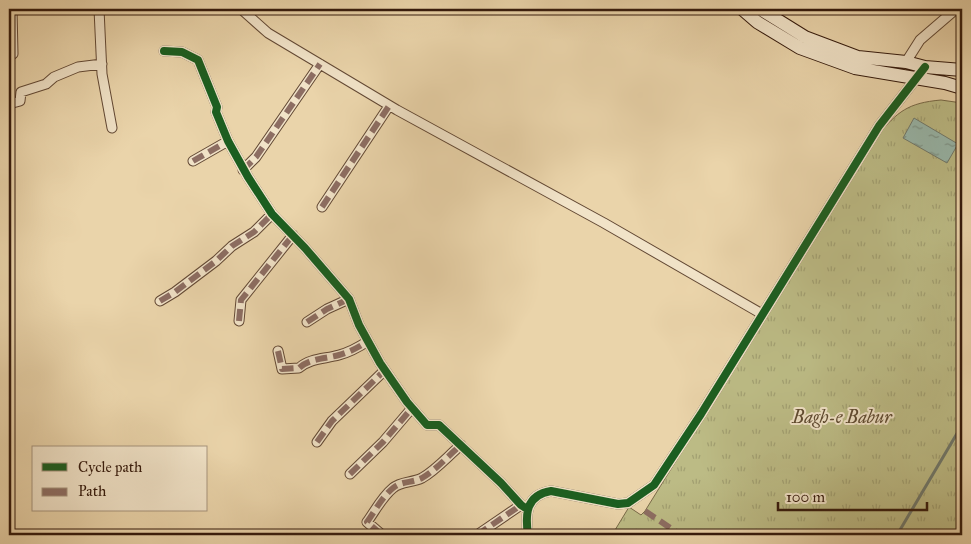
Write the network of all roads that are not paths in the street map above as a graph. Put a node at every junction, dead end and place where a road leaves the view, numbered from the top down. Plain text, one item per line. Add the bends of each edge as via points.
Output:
1 (12, 9) edge
2 (99, 9) edge
3 (241, 9) edge
4 (742, 9) edge
5 (760, 9) edge
6 (956, 9) edge
7 (164, 51) dead end
8 (13, 54) dead end
9 (906, 62) junction
10 (102, 64) junction
11 (320, 64) junction
12 (925, 67) junction
13 (962, 70) edge
14 (915, 79) junction
15 (962, 88) edge
16 (9, 104) edge
17 (389, 106) junction
18 (112, 128) dead end
19 (228, 141) junction
20 (194, 161) dead end
21 (243, 170) junction
22 (322, 207) dead end
23 (272, 214) junction
24 (293, 235) junction
25 (349, 299) junction
26 (160, 300) dead end
27 (762, 314) junction
28 (239, 321) dead end
29 (307, 322) dead end
30 (368, 341) junction
31 (278, 351) dead end
32 (384, 370) junction
33 (412, 408) junction
34 (317, 442) dead end
35 (461, 445) junction
36 (350, 474) dead end
37 (524, 507) junction
38 (381, 534) edge
39 (477, 535) edge
40 (528, 535) edge

1 - 8 street
2 - 10 street
3 - 11 street via 268,33
4 - 14 main road via 756,22 800,48 855,68
5 - 9 main road via 805,37 858,57
6 - 9 street via 920,40
7 - 19 street via 182,52 198,60
9 - 12 main road
10 - 16 street via 78,67 54,77 46,84 22,92 20,101
10 - 18 street
11 - 17 street
11 - 21 street via 256,157
12 - 13 main road
12 - 14 street
14 - 15 main road
14 - 27 street via 879,126
17 - 22 street
17 - 27 street via 604,223
19 - 20 street
19 - 21 street
21 - 23 street
23 - 24 street
23 - 26 street via 254,232
24 - 25 street
24 - 28 street via 240,300
25 - 29 street
25 - 30 street
27 - 37 street via 654,485 628,503 618,504 551,491
30 - 31 street via 341,355 306,362 299,368 282,368
30 - 32 street
32 - 33 street
32 - 34 street via 332,421
33 - 35 street via 427,425 439,425
33 - 36 street
35 - 37 street
35 - 38 street via 424,477 394,487 386,495 367,522
37 - 39 street
37 - 40 street

